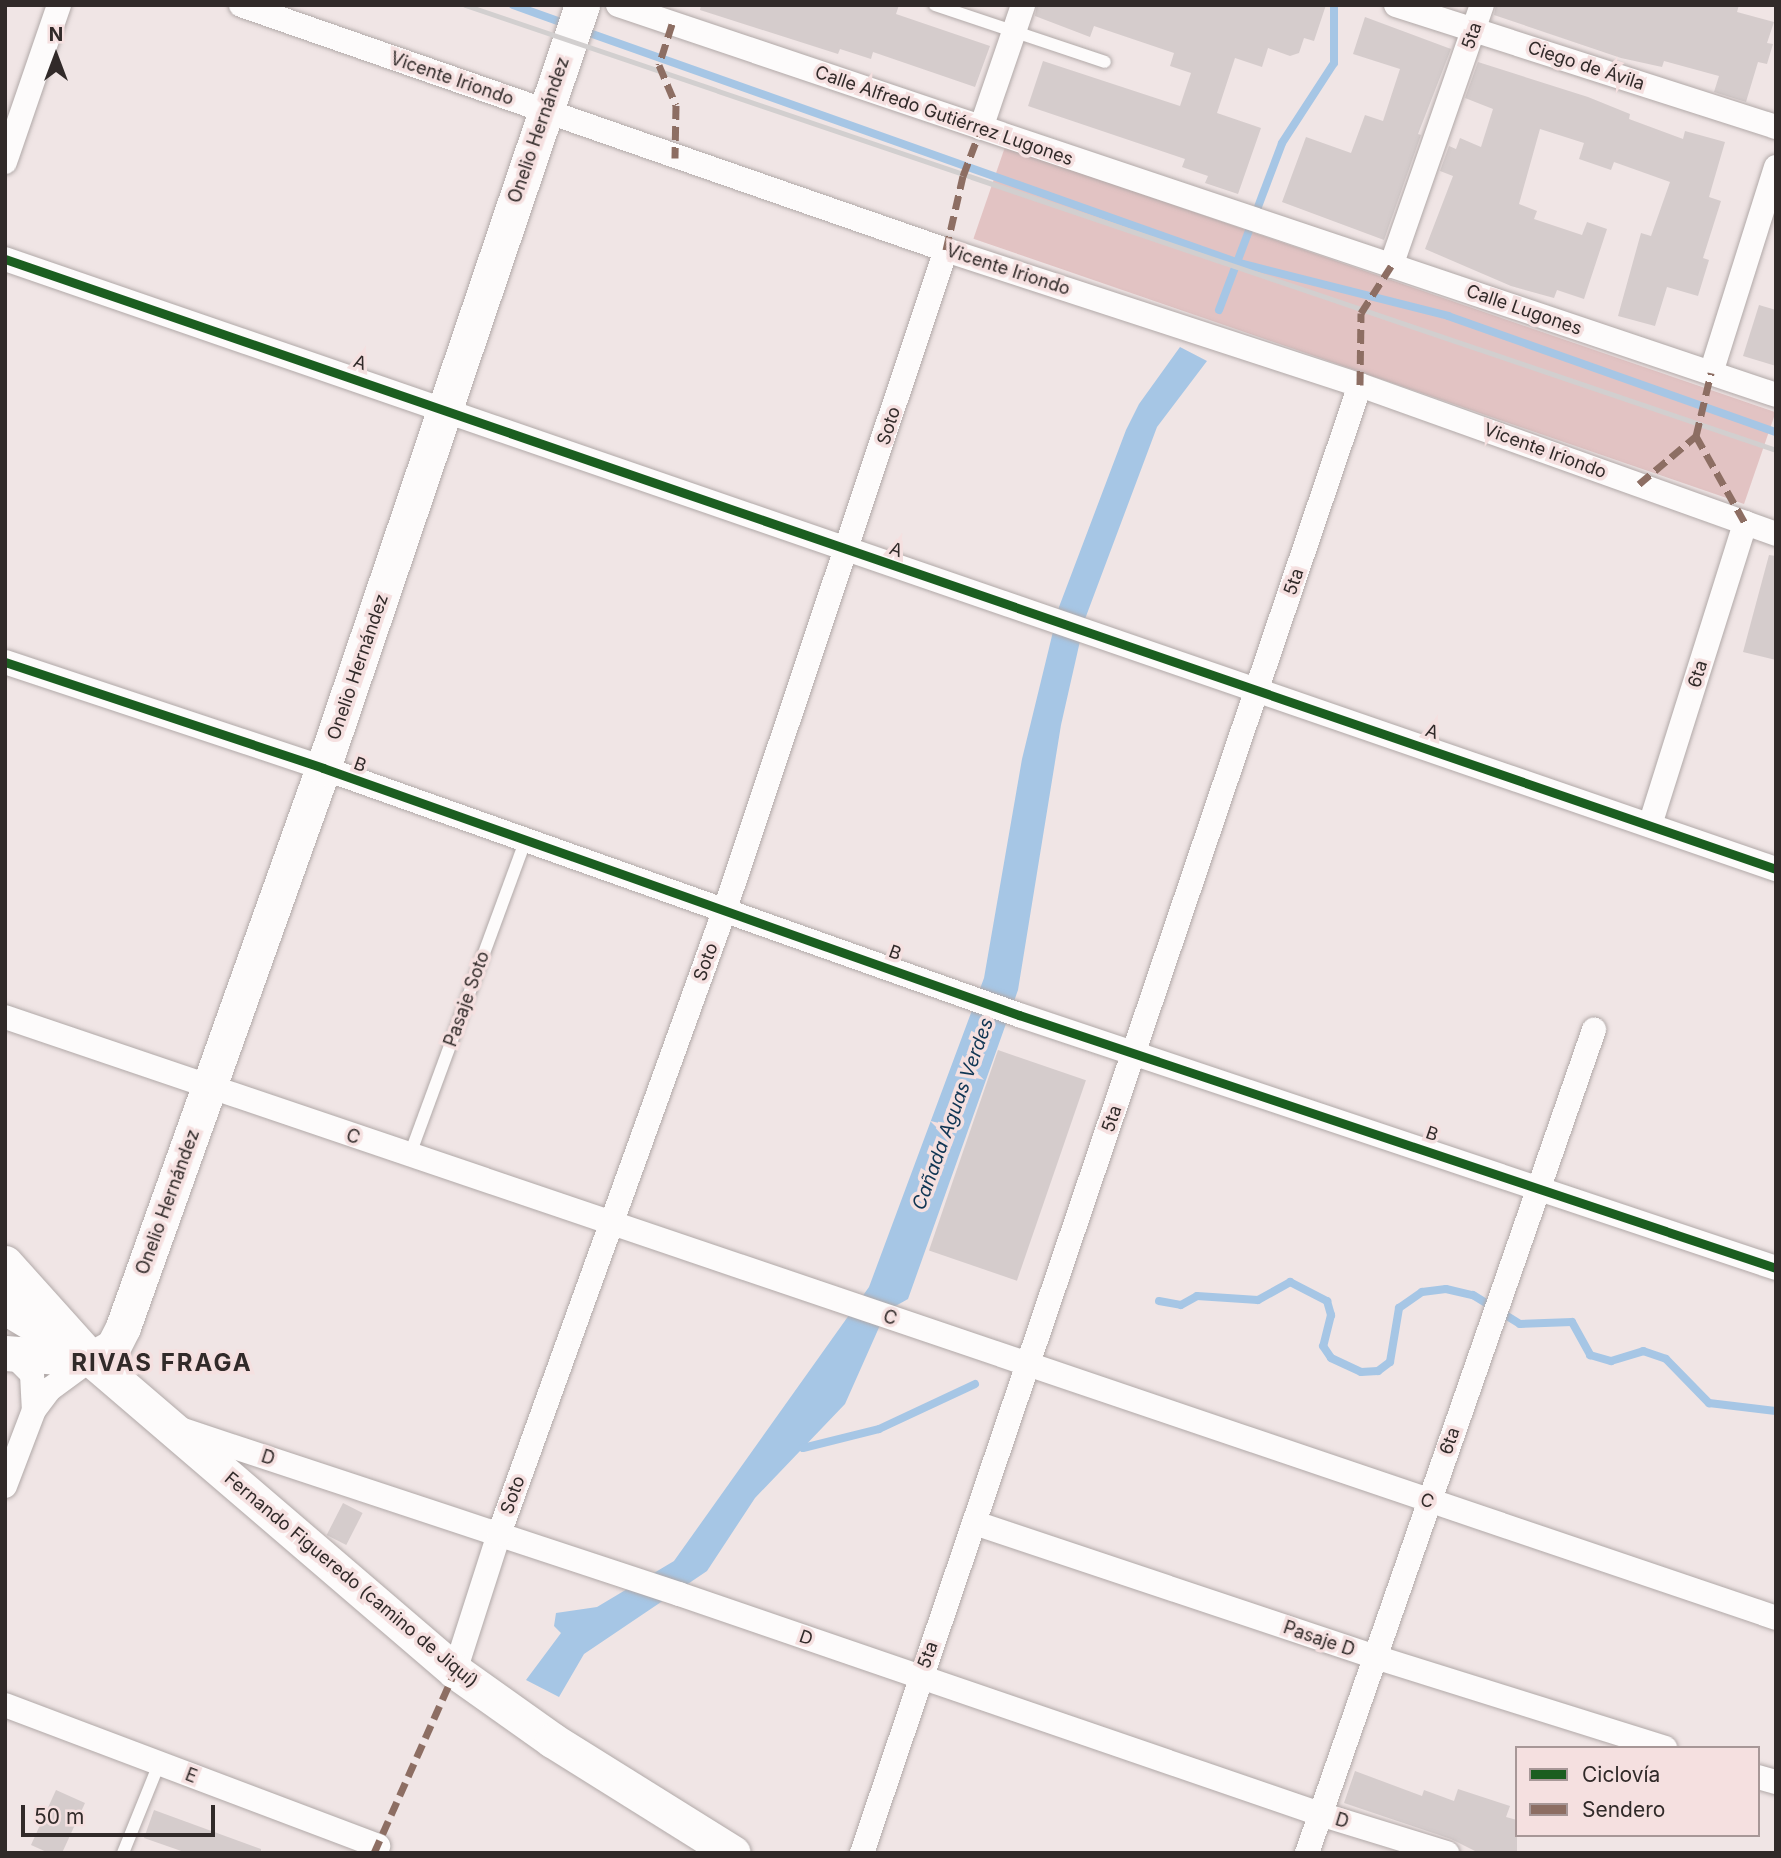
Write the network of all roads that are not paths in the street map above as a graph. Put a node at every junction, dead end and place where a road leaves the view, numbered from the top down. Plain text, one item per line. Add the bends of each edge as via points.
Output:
1 (59, 5) edge
2 (241, 5) edge
3 (618, 5) edge
4 (935, 5) edge
5 (1023, 5) edge
6 (1396, 5) edge
7 (1482, 5) edge
8 (578, 16) edge
9 (1474, 30) junction
10 (1014, 31) junction
11 (1105, 62) dead end
12 (544, 111) junction
13 (1776, 127) edge
14 (981, 128) junction
15 (5, 162) edge
16 (1776, 167) edge
17 (1271, 225) joint
18 (946, 250) junction
19 (5, 258) edge
20 (1391, 266) junction
21 (1711, 373) junction
22 (1360, 385) junction
23 (1776, 395) edge
24 (446, 410) junction
25 (1745, 523) junction
26 (1776, 534) edge
27 (848, 550) junction
28 (5, 662) edge
29 (1258, 688) junction
30 (323, 768) junction
31 (1650, 825) junction
32 (525, 841) junction
33 (1776, 869) edge
34 (725, 909) junction
35 (5, 1017) edge
36 (1594, 1030) dead end
37 (1135, 1051) junction
38 (210, 1086) junction
39 (409, 1157) junction
40 (1539, 1187) junction
41 (610, 1223) junction
42 (1776, 1268) edge
43 (10, 1289) edge
44 (10, 1355) edge
45 (91, 1359) junction
46 (1029, 1364) junction
47 (34, 1410) junction
48 (164, 1424) junction
49 (5, 1486) edge
50 (1429, 1501) junction
51 (975, 1523) junction
52 (499, 1535) junction
53 (1776, 1618) edge
54 (1375, 1657) junction
55 (455, 1671) junction
56 (920, 1678) junction
57 (5, 1705) edge
58 (1659, 1746) edge
59 (159, 1764) junction
60 (1320, 1814) junction
61 (378, 1846) dead end
62 (123, 1853) edge
63 (733, 1853) edge
64 (862, 1853) edge
65 (1307, 1853) edge
66 (1447, 1853) edge

1 - 15 street
2 - 12 street, Vicente Iriondo
3 - 14 street, Calle Alfredo Gutiérrez Lugones
4 - 10 lane
5 - 10 street
6 - 9 street, Ciego de Ávila
7 - 9 street, 5ta
8 - 12 street, Onelio Hernández
9 - 13 street, Ciego de Ávila
9 - 20 street, 5ta
10 - 11 lane
10 - 14 street
12 - 18 street, Vicente Iriondo
12 - 24 street, Onelio Hernández
14 - 17 street, Calle Alfredo Gutiérrez Lugones
16 - 21 street
17 - 20 street, Calle Lugones
18 - 22 street, Vicente Iriondo
18 - 27 street, Soto
19 - 24 street, A
20 - 21 street, Calle Lugones
21 - 23 street, Calle Lugones
22 - 25 street, Vicente Iriondo
22 - 29 street, 5ta
24 - 27 street, A
24 - 30 street, Onelio Hernández
25 - 26 street, Vicente Iriondo
25 - 31 street, 6ta
27 - 29 street, A via 1114,644
27 - 34 street, Soto
28 - 30 street, B
29 - 31 street, A
29 - 37 street, 5ta
30 - 32 street, B
30 - 38 street, Onelio Hernández
31 - 33 street, A
32 - 34 street, B
32 - 39 lane, Pasaje Soto
34 - 37 street, B via 1019,1015
34 - 41 street, Soto
35 - 38 street, C
36 - 40 street, 6ta
37 - 40 street, B
37 - 46 street, 5ta
38 - 39 street, C
38 - 45 street, Onelio Hernández via 123,1327 113,1347
39 - 41 street, C
40 - 42 street, B
40 - 50 street, 6ta
41 - 46 street, C
41 - 52 street, Soto
43 - 45 street, Fernando Figueredo (camino de Jiquí)
44 - 45 street
44 - 47 street, Onelio Hernández via 32,1374
45 - 47 street, Onelio Hernández via 50,1389
45 - 48 street, Fernando Figueredo (camino de Jiquí)
46 - 50 street, C
46 - 51 street, 5ta
47 - 49 street, Onelio Hernández
48 - 52 street, D
48 - 55 street, Fernando Figueredo (camino de Jiquí)
50 - 53 street, C
50 - 54 street, 6ta
51 - 54 street, Pasaje D
51 - 56 street, 5ta
52 - 55 street, Soto
52 - 56 street, D
54 - 58 street, Pasaje D
54 - 60 street, 6ta
55 - 63 street, Fernando Figueredo (camino de Jiquí) via 552,1740
56 - 60 street, D
56 - 64 street, 5ta
57 - 59 street, E
59 - 61 street, E
59 - 62 lane
60 - 65 street, 6ta
60 - 66 street, D

